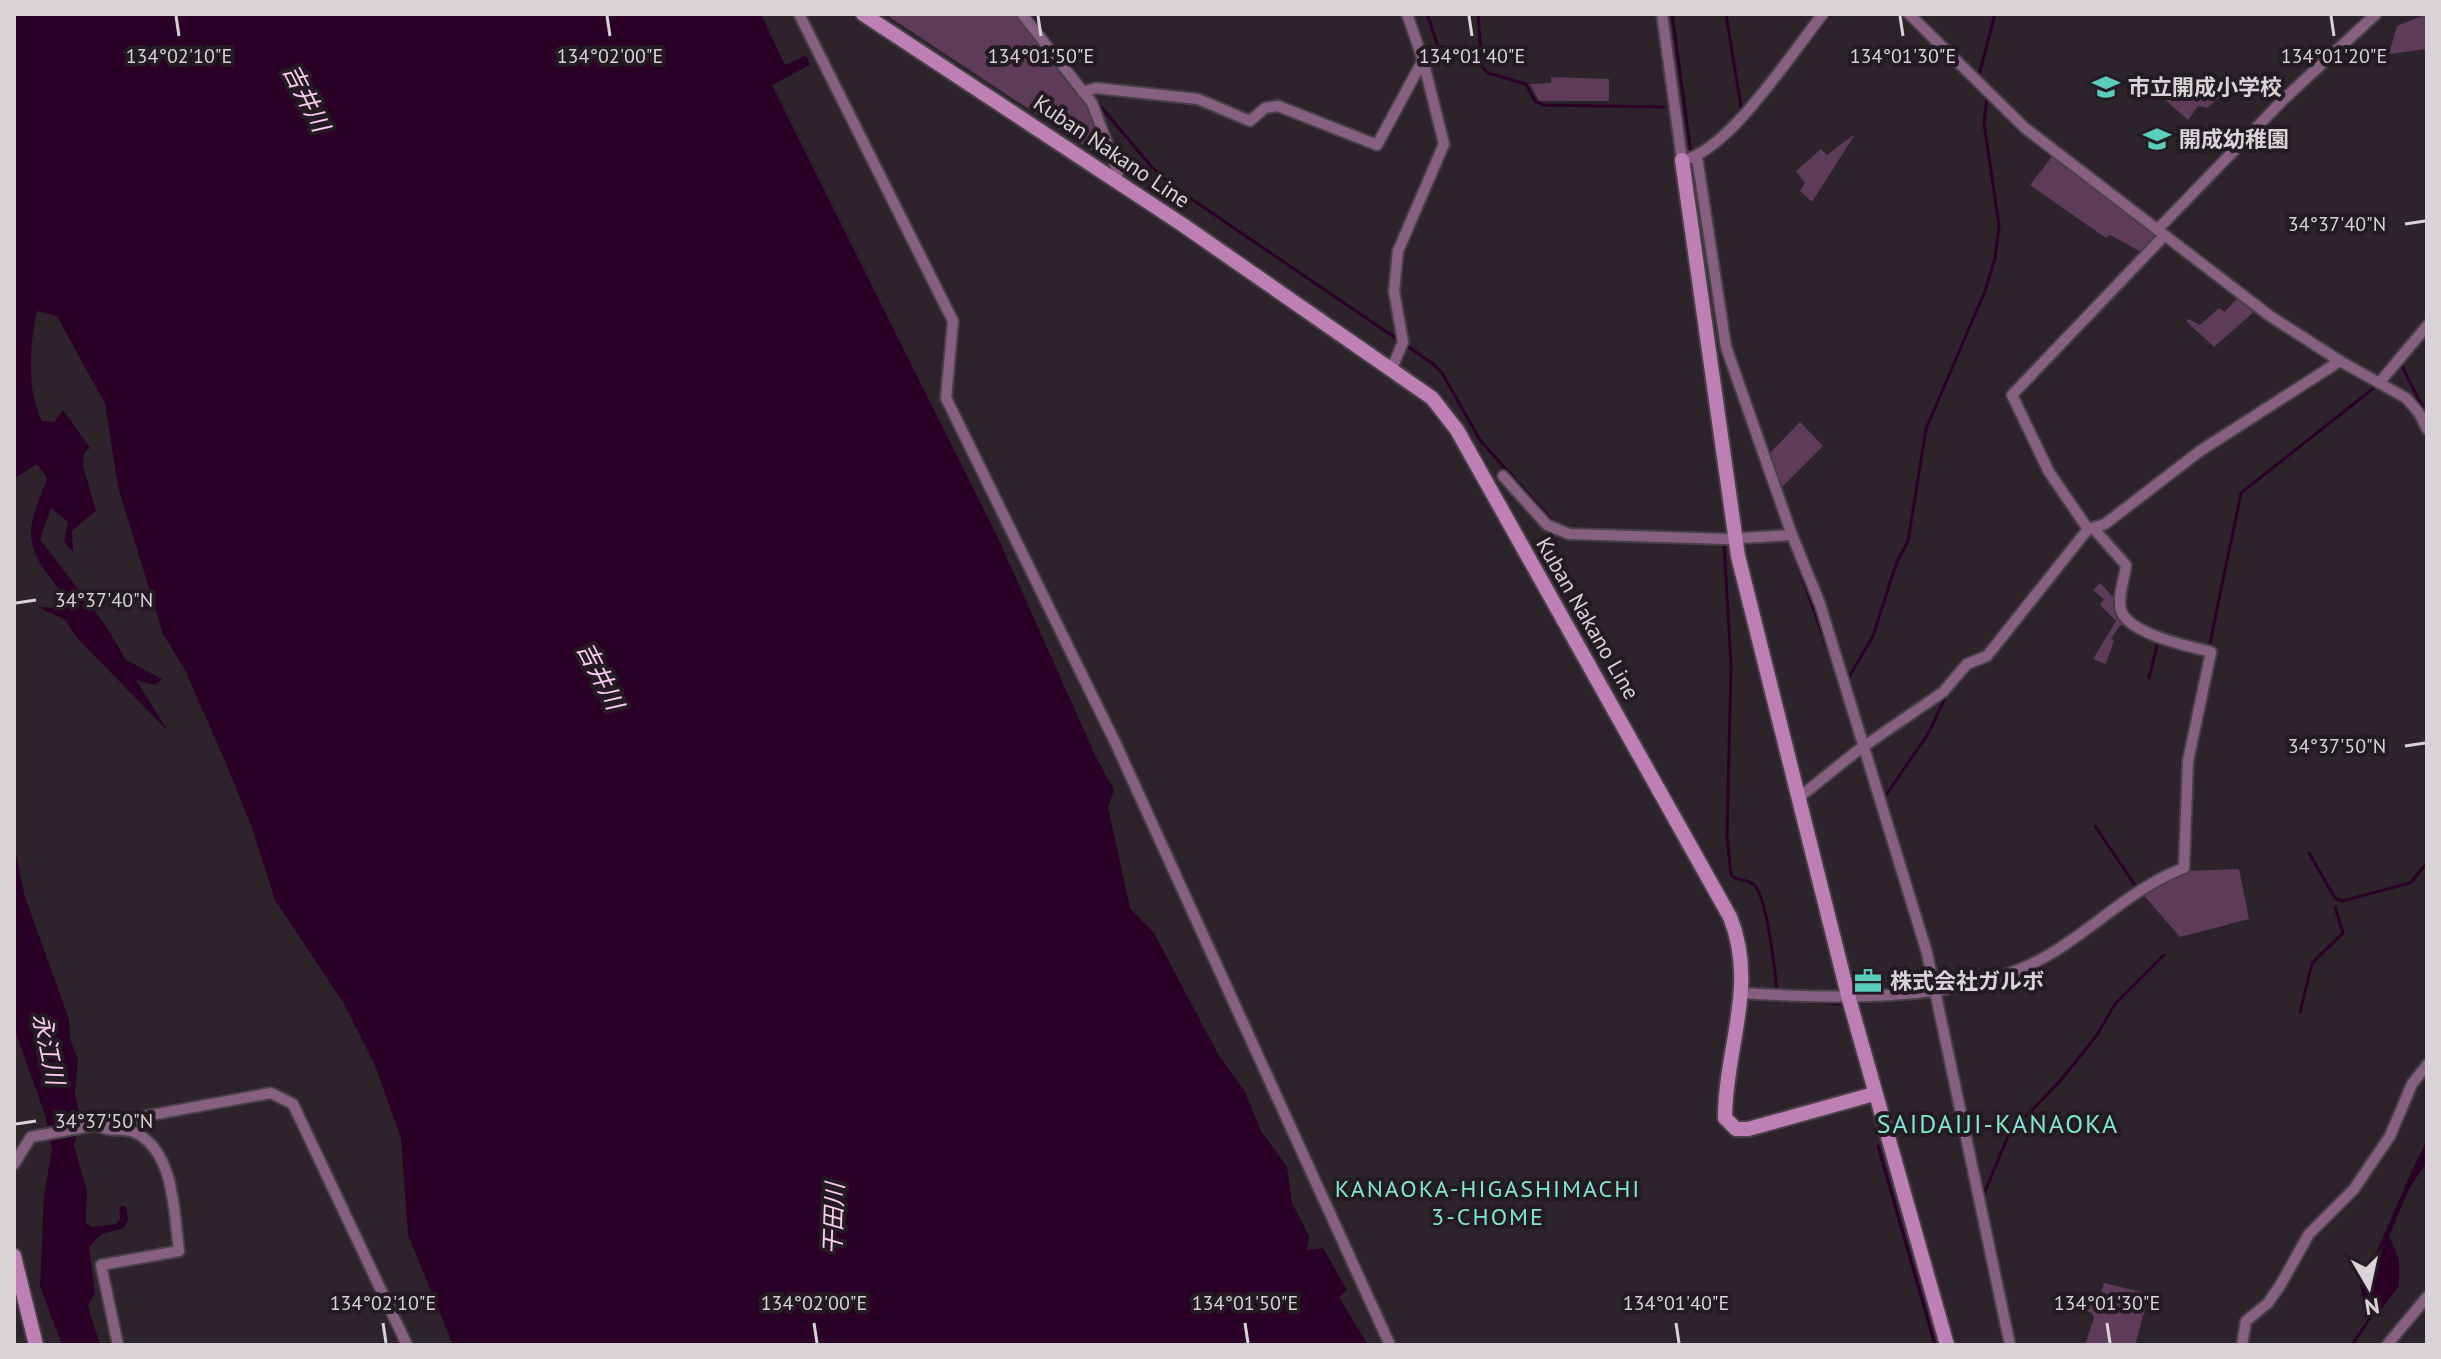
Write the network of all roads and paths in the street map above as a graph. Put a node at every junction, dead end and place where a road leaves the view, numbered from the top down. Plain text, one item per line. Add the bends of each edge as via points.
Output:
1 (799, 14) edge
2 (863, 14) edge
3 (1022, 14) edge
4 (1407, 14) edge
5 (1662, 14) edge
6 (1823, 14) edge
7 (1909, 14) edge
8 (2376, 14) edge
9 (1423, 60) junction
10 (1085, 90) junction
11 (1693, 160) junction
12 (1116, 180) junction
13 (2161, 233) junction
14 (2427, 326) edge
15 (2340, 361) junction
16 (1392, 368) junction
17 (2379, 383) junction
18 (2427, 429) edge
19 (1503, 476) dead end
20 (2091, 529) junction
21 (1789, 536) junction
22 (1734, 538) junction
23 (1861, 748) junction
24 (1797, 799) junction
25 (1932, 989) junction
26 (1743, 993) junction
27 (1849, 999) junction
28 (2427, 1065) edge
29 (1874, 1094) junction
30 (96, 1124) junction
31 (14, 1164) edge
32 (14, 1256) edge
33 (2427, 1297) edge
34 (36, 1345) edge
35 (118, 1345) edge
36 (407, 1345) edge
37 (1390, 1345) edge
38 (1947, 1345) edge
39 (2010, 1345) edge
40 (2242, 1345) edge
41 (2387, 1345) edge

1 - 37 street via 953,321 946,398 1115,742
2 - 12 main road, Kuban Nakano Line
3 - 10 street
4 - 9 street
5 - 11 street
6 - 11 street via 1724,137
7 - 13 street via 2025,128
8 - 13 street via 2286,97
9 - 10 street via 1377,145 1285,107 1271,106 1250,121 1198,99
9 - 16 street via 1444,144 1394,268 1402,345
10 - 12 street via 1110,146
11 - 21 street via 1726,347
11 - 22 main road
12 - 16 main road, Kuban Nakano Line
13 - 15 street via 2270,316
13 - 20 street via 2012,395 2049,472
14 - 17 street
15 - 17 street
15 - 20 street
16 - 26 main road, Kuban Nakano Line via 1432,398 1457,430 1688,836 1737,934
17 - 18 street via 2406,398
19 - 22 street via 1547,525 1569,534
20 - 23 street via 1987,656
20 - 25 street via 2126,565 2120,605 2125,617 2152,634 2208,651 2188,761 2184,868 2154,881 2034,963
21 - 22 street
21 - 23 street via 1820,604
22 - 24 main road
23 - 24 street
23 - 25 street
24 - 27 main road
25 - 27 street
25 - 39 street
26 - 27 street
26 - 29 main road, Kuban Nakano Line via 1725,1096 1725,1118 1731,1126 1748,1129
27 - 29 main road
28 - 40 street via 2412,1084 2390,1136 2354,1189 2309,1234 2275,1293 2246,1321
29 - 38 main road
30 - 31 street via 31,1137
30 - 35 street via 145,1138 168,1174 179,1251 101,1265
30 - 36 street via 271,1093 293,1104
32 - 34 main road
33 - 41 street

